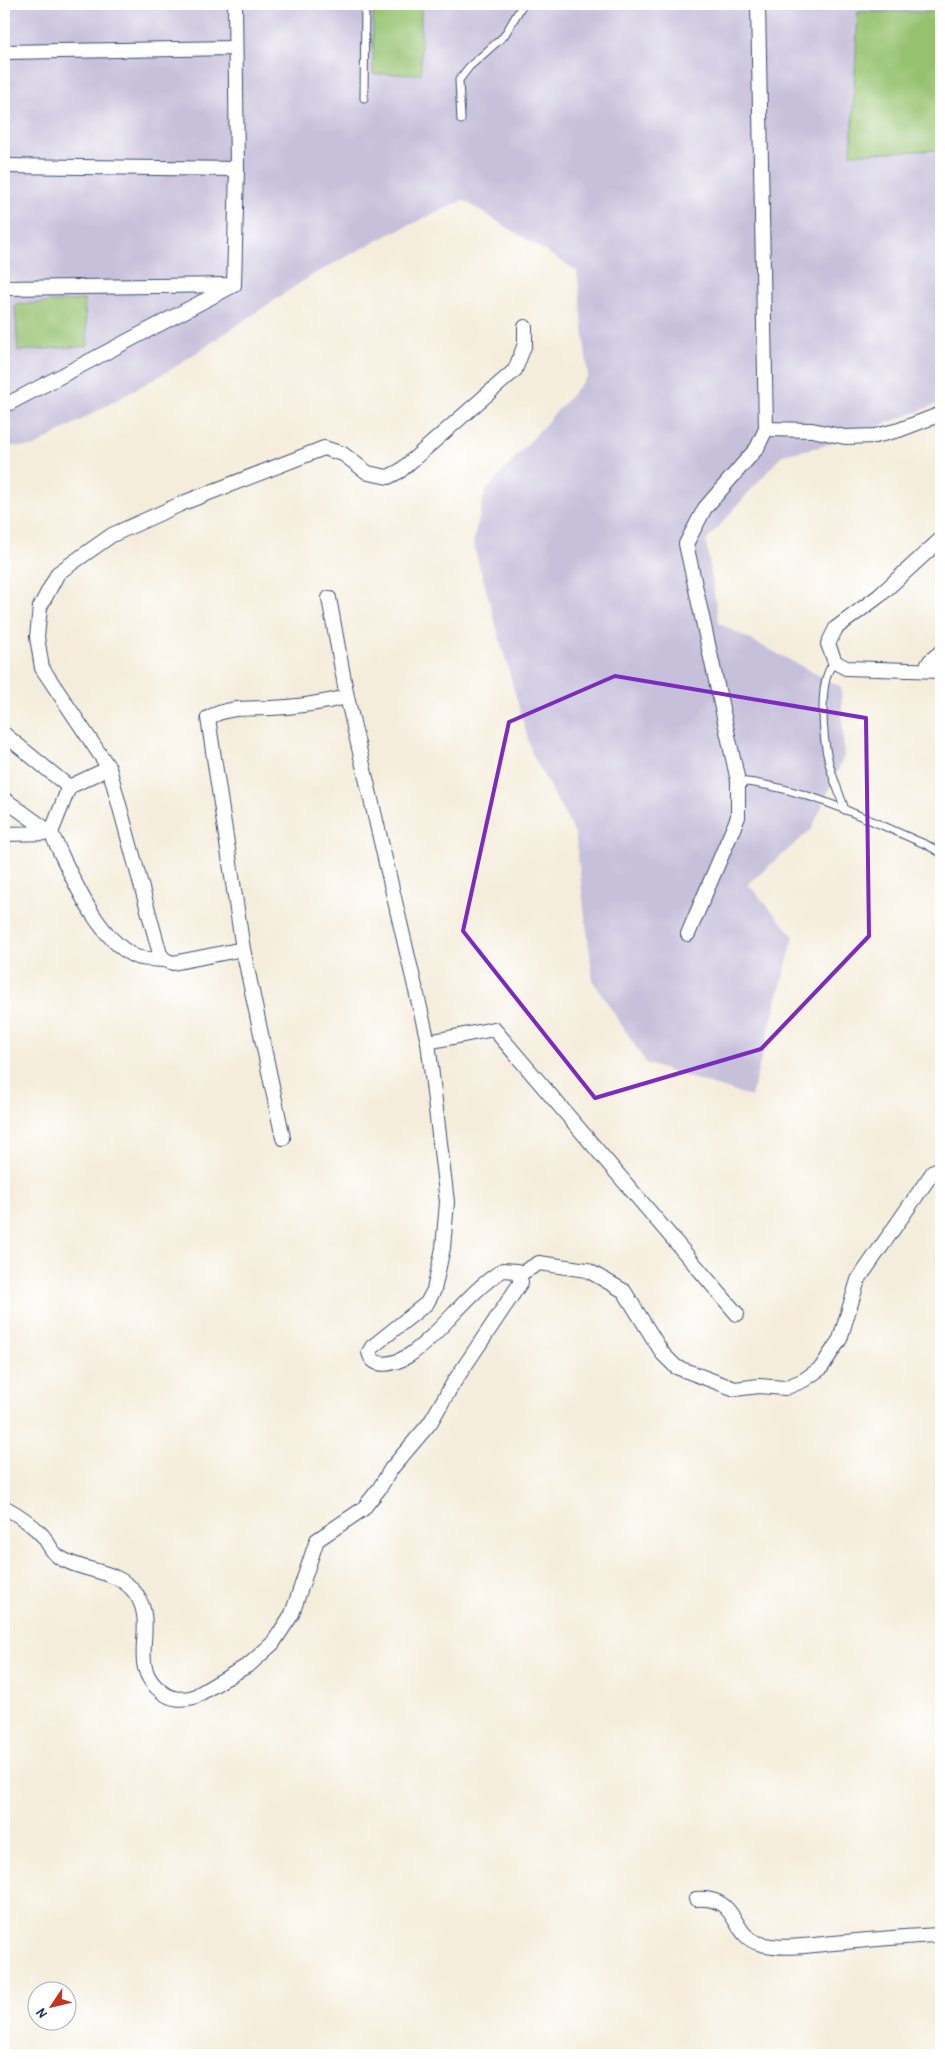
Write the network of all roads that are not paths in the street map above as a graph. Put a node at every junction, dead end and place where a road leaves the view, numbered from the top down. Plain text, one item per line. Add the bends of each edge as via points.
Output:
1 (235, 4) edge
2 (364, 4) edge
3 (523, 4) edge
4 (758, 4) edge
5 (235, 48) junction
6 (4, 52) edge
7 (364, 98) dead end
8 (461, 120) dead end
9 (4, 166) edge
10 (237, 169) junction
11 (234, 285) junction
12 (4, 288) edge
13 (525, 327) dead end
14 (4, 406) edge
15 (941, 414) edge
16 (766, 429) junction
17 (941, 540) edge
18 (329, 598) dead end
19 (941, 652) edge
20 (835, 662) junction
21 (925, 670) junction
22 (941, 671) edge
23 (347, 697) junction
24 (4, 734) edge
25 (109, 768) junction
26 (738, 782) junction
27 (70, 787) junction
28 (4, 800) edge
29 (845, 810) junction
30 (51, 833) junction
31 (4, 834) edge
32 (941, 853) edge
33 (688, 934) dead end
34 (243, 949) junction
35 (165, 960) junction
36 (428, 1042) junction
37 (283, 1138) dead end
38 (941, 1167) edge
39 (520, 1274) junction
40 (737, 1314) dead end
41 (4, 1507) edge
42 (696, 1899) dead end
43 (941, 1935) edge

1 - 5 street
2 - 7 lane
3 - 8 lane via 504,36 459,80
4 - 16 street
5 - 6 street
5 - 10 street
9 - 10 street
10 - 11 street
11 - 12 street
11 - 14 street
13 - 25 street via 525,344 515,370 415,460 388,478 368,473 343,454 324,448 183,503 112,535 58,574 40,607 37,638 42,668
15 - 16 street via 875,436 845,437 812,430
16 - 26 street via 758,448 705,508 686,544
17 - 20 street via 879,596 836,628 828,644
18 - 23 street
19 - 21 street
20 - 21 street via 846,668
20 - 29 lane via 825,678 826,736 828,761
21 - 22 street
23 - 34 street via 319,704 240,707 208,718
23 - 36 street
24 - 27 street
25 - 27 street
25 - 35 street via 160,954
26 - 29 lane via 809,795
26 - 33 street via 738,817
27 - 30 street
28 - 30 street
29 - 32 lane
30 - 31 street
30 - 35 street via 92,914 117,944 136,957
34 - 35 street via 173,963
34 - 37 street
36 - 39 street via 447,1202 443,1248 434,1290 427,1303 372,1346 371,1358 386,1364 406,1357 499,1272 512,1269
36 - 40 street via 494,1029
38 - 39 street via 933,1172 858,1280 840,1339 821,1368 785,1388 759,1386 735,1389 676,1367 663,1354 624,1291 587,1270 539,1263
39 - 41 street via 519,1286 430,1423 391,1469 380,1489 363,1509 317,1540 292,1614 273,1643 250,1664 194,1697 186,1700 171,1698 148,1680 143,1665 143,1612 131,1588 107,1572 89,1569 57,1556 31,1524
42 - 43 street via 711,1899 723,1904 742,1931 754,1941 784,1947

